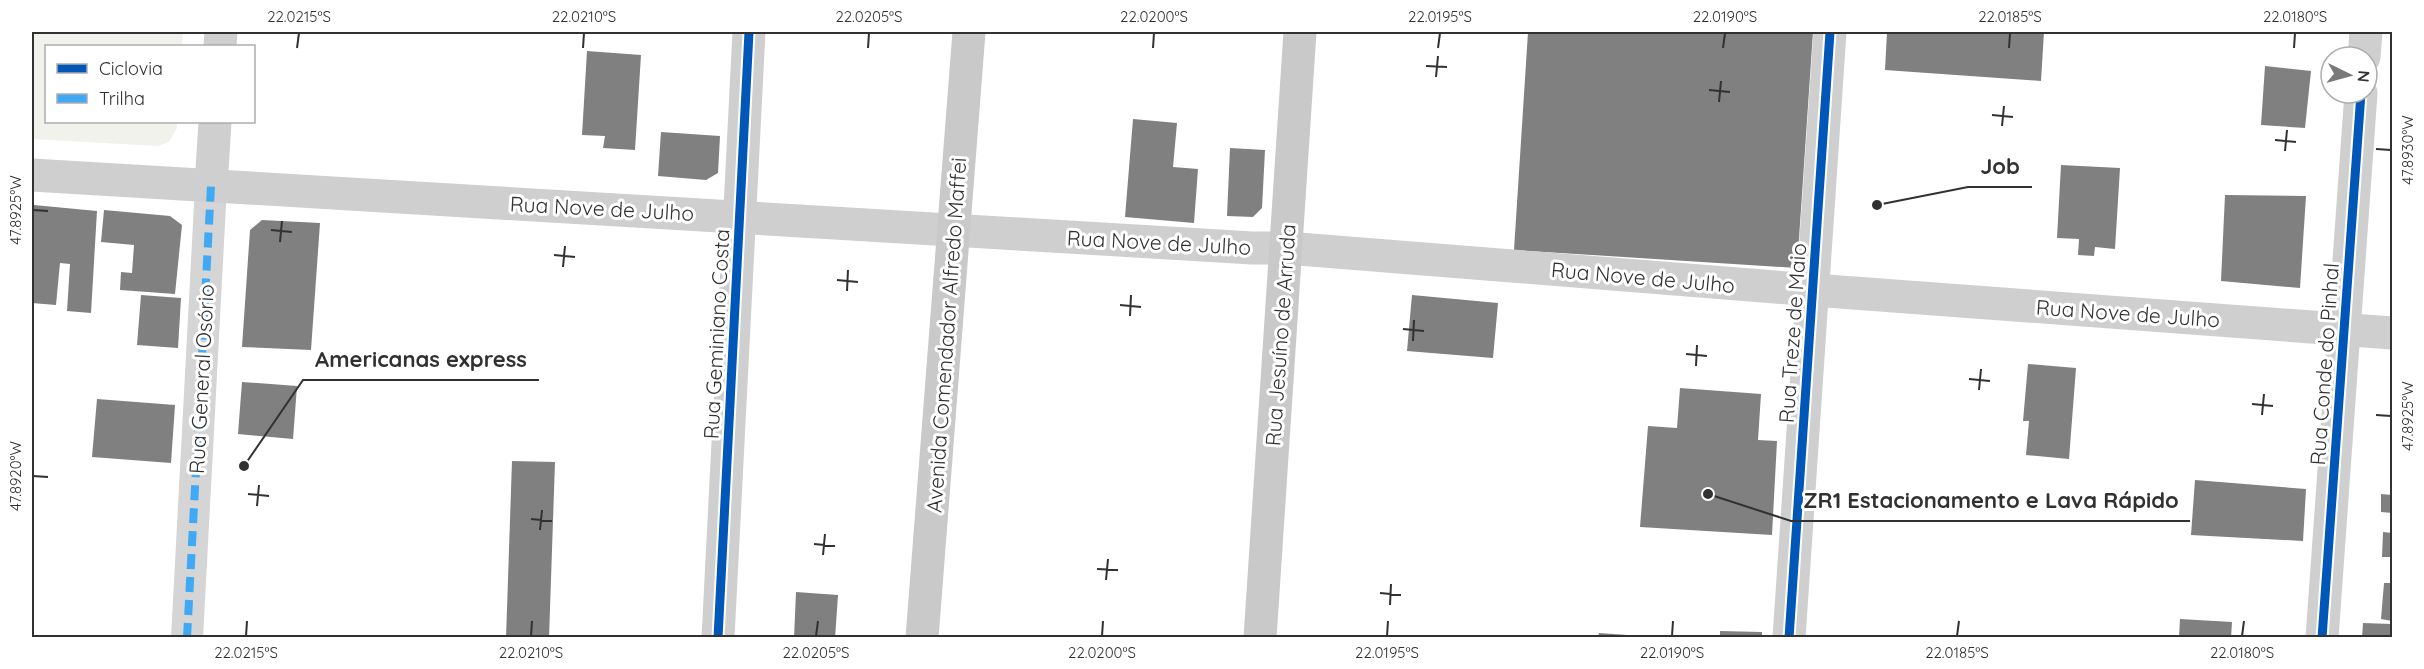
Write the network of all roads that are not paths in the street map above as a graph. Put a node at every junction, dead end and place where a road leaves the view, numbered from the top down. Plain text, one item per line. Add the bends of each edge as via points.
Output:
1 (749, 32) edge
2 (969, 32) edge
3 (1300, 32) edge
4 (1830, 32) edge
5 (2360, 105) edge
6 (215, 123) edge
7 (32, 175) edge
8 (211, 186) junction
9 (740, 216) junction
10 (955, 230) junction
11 (1286, 248) junction
12 (1813, 290) junction
13 (2344, 329) junction
14 (2392, 333) edge
15 (188, 638) edge
16 (718, 638) edge
17 (922, 638) edge
18 (1260, 638) edge
19 (1789, 638) edge
20 (2322, 638) edge

1 - 9 main road, Rua Geminiano Costa
2 - 10 main road, Avenida Comendador Alfredo Maffei
3 - 11 main road, Rua Jesuíno de Arruda
4 - 12 main road, Rua Treze de Maio
5 - 13 main road, Rua Conde do Pinhal
6 - 8 main road, Rua General Osório
7 - 8 main road, Rua Nove de Julho
8 - 9 main road, Rua Nove de Julho
8 - 15 street, Rua General Osório
9 - 10 main road, Rua Nove de Julho
9 - 16 main road, Rua Geminiano Costa
10 - 11 main road, Rua Nove de Julho
10 - 17 main road, Avenida Comendador Alfredo Maffei
11 - 12 main road, Rua Nove de Julho
11 - 18 main road, Rua Jesuíno de Arruda
12 - 13 main road, Rua Nove de Julho
12 - 19 main road, Rua Treze de Maio
13 - 14 main road, Rua Nove de Julho
13 - 20 main road, Rua Conde do Pinhal

